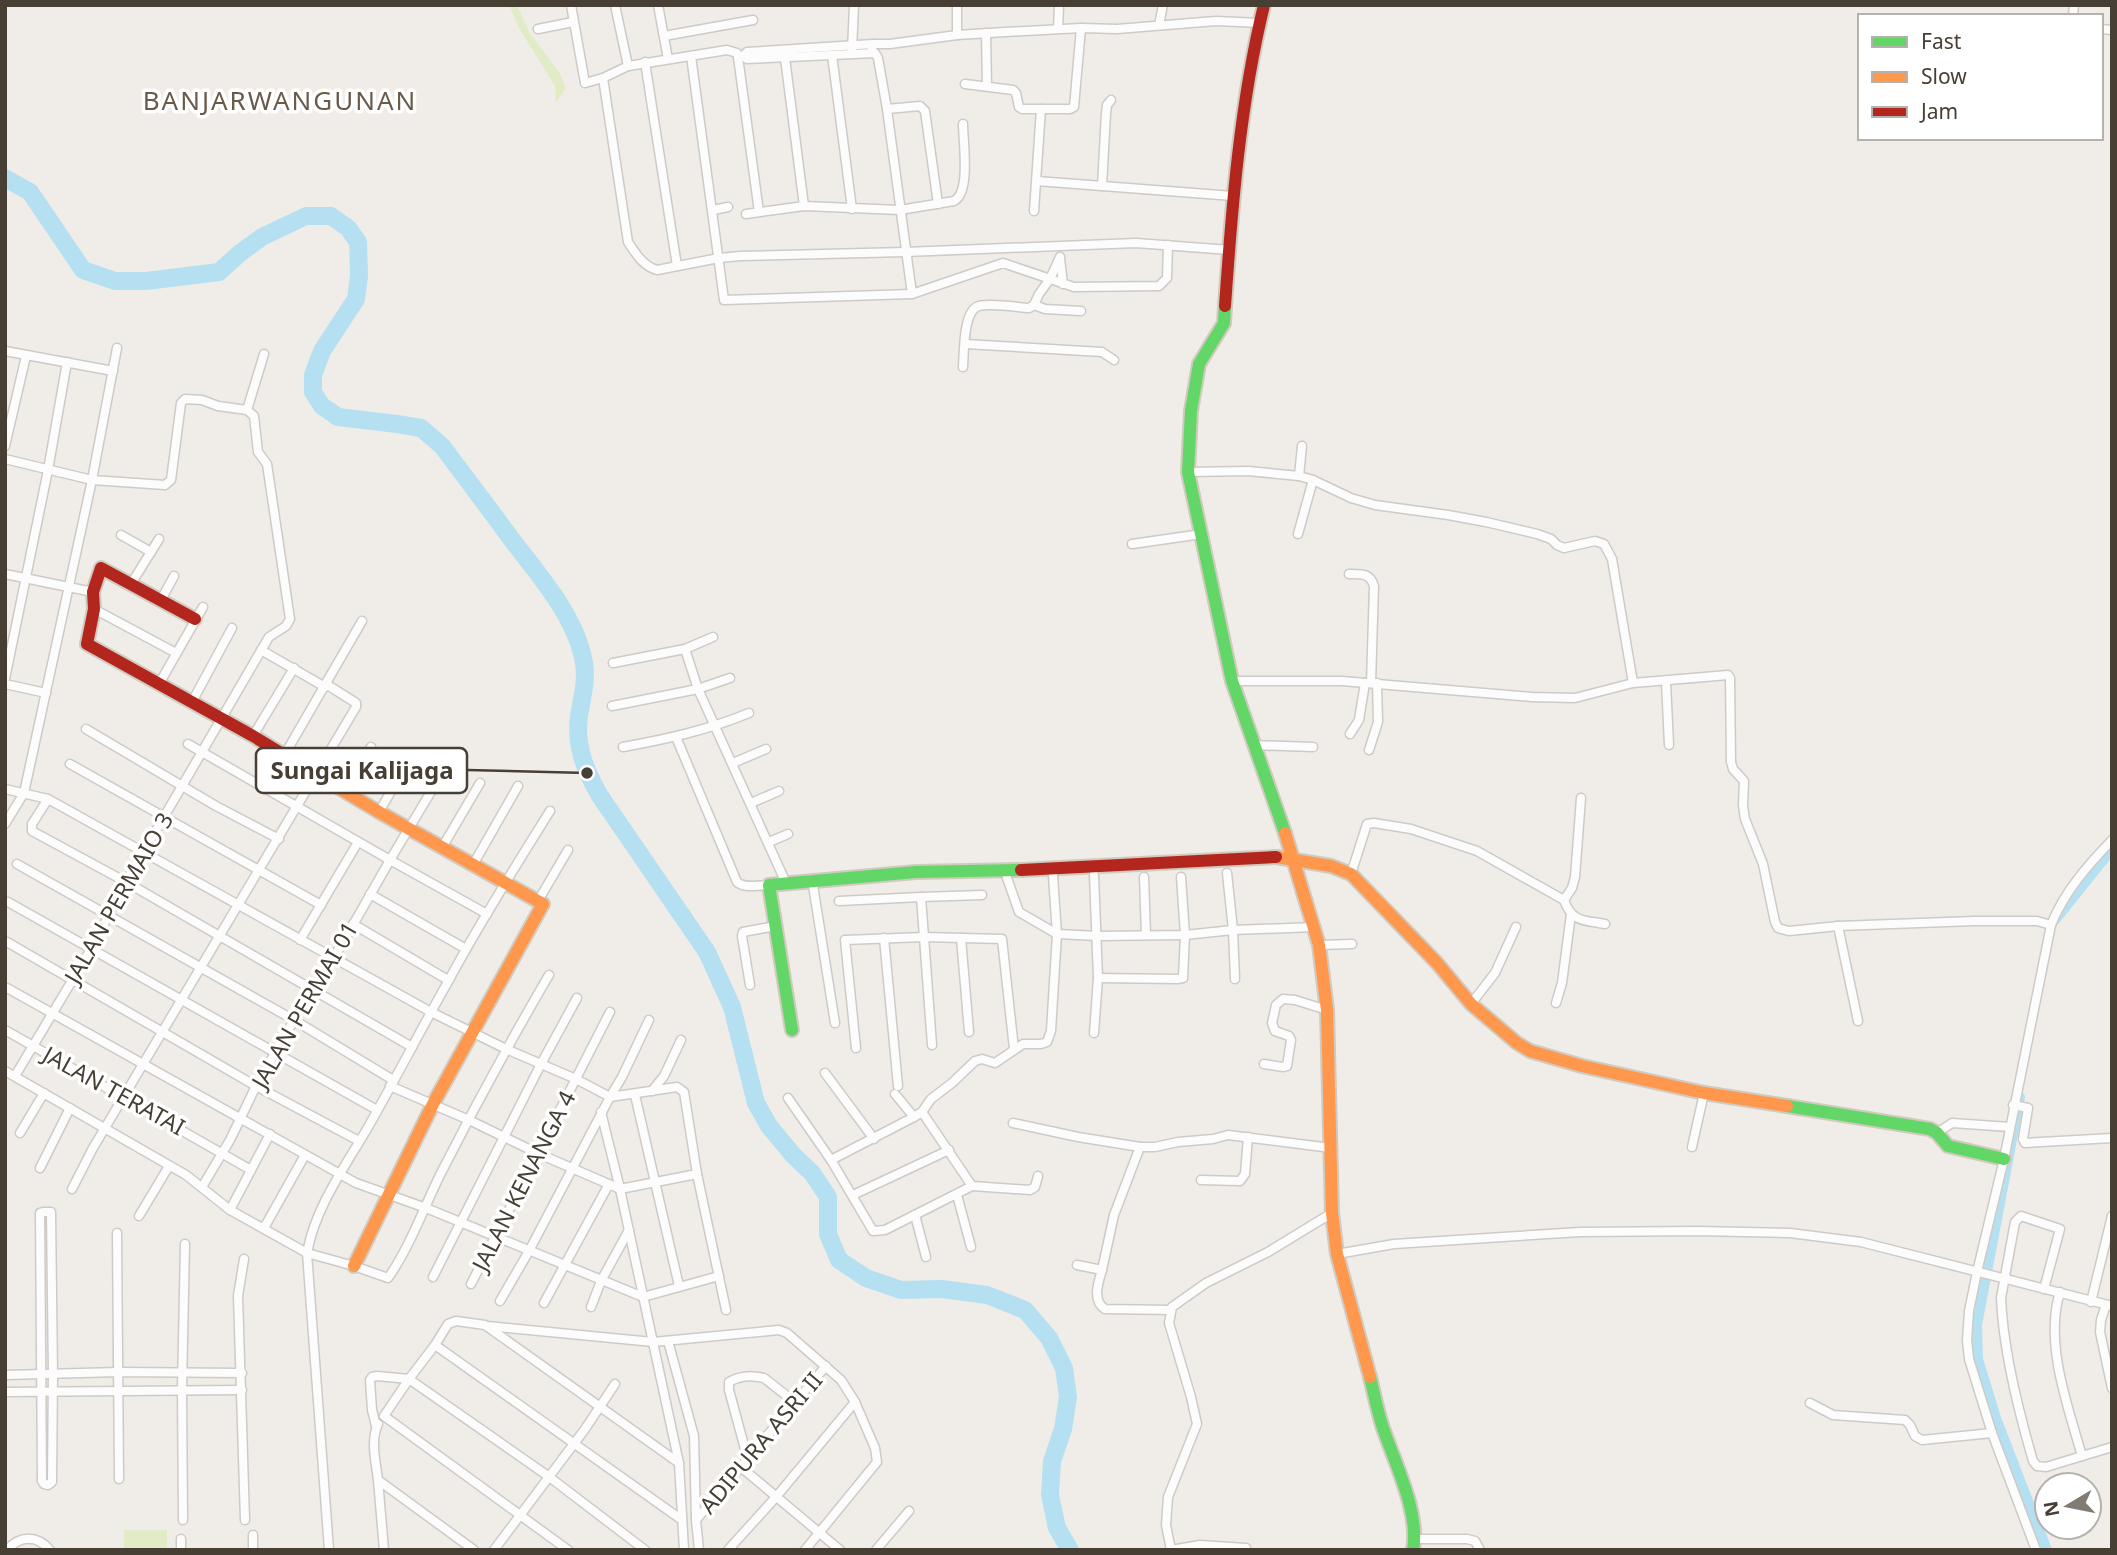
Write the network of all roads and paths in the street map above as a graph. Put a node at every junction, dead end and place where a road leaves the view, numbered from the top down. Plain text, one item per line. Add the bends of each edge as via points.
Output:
1 (571, 5) edge
2 (615, 5) edge
3 (658, 5) edge
4 (854, 5) edge
5 (957, 5) edge
6 (1059, 5) edge
7 (1163, 5) edge
8 (1264, 5) edge
9 (753, 20) dead end
10 (573, 22) junction
11 (1261, 23) junction
12 (1159, 25) junction
13 (1081, 28) junction
14 (538, 29) dead end
15 (1058, 29) junction
16 (986, 33) junction
17 (957, 35) junction
18 (664, 36) junction
19 (872, 48) junction
20 (852, 50) junction
21 (832, 55) junction
22 (691, 56) junction
23 (740, 57) junction
24 (785, 58) junction
25 (668, 59) junction
26 (645, 62) junction
27 (628, 66) junction
28 (603, 78) junction
29 (965, 84) dead end
30 (988, 86) junction
31 (1111, 100) dead end
32 (887, 109) junction
33 (1041, 109) junction
34 (963, 124) dead end
35 (1037, 181) junction
36 (1101, 186) junction
37 (1233, 196) junction
38 (938, 204) junction
39 (804, 206) junction
40 (728, 207) dead end
41 (852, 209) junction
42 (713, 210) junction
43 (900, 210) junction
44 (1034, 211) dead end
45 (759, 212) junction
46 (746, 214) dead end
47 (1059, 245) junction
48 (1168, 245) junction
49 (1001, 248) junction
50 (1230, 250) junction
51 (905, 252) junction
52 (1060, 257) junction
53 (719, 258) junction
54 (1003, 263) junction
55 (677, 266) junction
56 (1050, 279) junction
57 (1063, 284) junction
58 (912, 294) junction
59 (1034, 305) junction
60 (1081, 311) dead end
61 (965, 344) junction
62 (117, 348) dead end
63 (5, 351) edge
64 (264, 354) dead end
65 (26, 356) junction
66 (1115, 360) dead end
67 (67, 362) junction
68 (963, 368) dead end
69 (113, 371) junction
70 (247, 411) junction
71 (5, 446) edge
72 (1303, 446) dead end
73 (5, 459) edge
74 (48, 470) junction
75 (1188, 472) junction
76 (1299, 476) junction
77 (92, 480) junction
78 (1313, 480) junction
79 (1202, 534) junction
80 (1298, 534) dead end
81 (121, 535) dead end
82 (159, 539) dead end
83 (1132, 544) dead end
84 (151, 552) junction
85 (5, 574) edge
86 (1349, 574) dead end
87 (174, 576) dead end
88 (25, 578) junction
89 (131, 584) junction
90 (68, 587) junction
91 (93, 592) junction
92 (161, 600) junction
93 (203, 607) dead end
94 (93, 609) junction
95 (195, 619) junction
96 (362, 621) dead end
97 (232, 628) dead end
98 (713, 637) dead end
99 (685, 649) junction
100 (261, 650) junction
101 (176, 653) junction
102 (613, 663) dead end
103 (294, 668) junction
104 (730, 678) dead end
105 (5, 681) edge
106 (1231, 681) junction
107 (1666, 681) junction
108 (1371, 683) junction
109 (1633, 683) junction
110 (159, 684) junction
111 (326, 686) junction
112 (698, 689) junction
113 (46, 693) junction
114 (191, 702) junction
115 (612, 706) dead end
116 (749, 713) dead end
117 (222, 719) junction
118 (716, 727) junction
119 (86, 729) dead end
120 (1350, 734) dead end
121 (253, 736) junction
122 (676, 737) junction
123 (188, 744) dead end
124 (1669, 744) dead end
125 (1253, 745) junction
126 (371, 747) dead end
127 (623, 747) dead end
128 (1313, 747) dead end
129 (766, 749) dead end
130 (1369, 750) dead end
131 (201, 752) junction
132 (285, 754) junction
133 (409, 760) dead end
134 (450, 760) dead end
135 (733, 763) junction
136 (70, 764) dead end
137 (316, 774) junction
138 (480, 783) dead end
139 (183, 786) junction
140 (518, 786) dead end
141 (5, 789) edge
142 (779, 791) dead end
143 (24, 793) junction
144 (346, 793) junction
145 (1581, 798) dead end
146 (48, 799) junction
147 (751, 803) junction
148 (297, 807) junction
149 (379, 811) junction
150 (550, 811) dead end
151 (164, 817) junction
152 (5, 824) edge
153 (409, 828) junction
154 (788, 834) dead end
155 (279, 839) junction
156 (2112, 840) edge
157 (358, 842) junction
158 (769, 842) junction
159 (443, 846) junction
160 (568, 850) dead end
161 (145, 851) junction
162 (1294, 859) junction
163 (390, 860) junction
164 (474, 863) junction
165 (17, 864) dead end
166 (260, 870) junction
167 (1227, 873) dead end
168 (1351, 874) junction
169 (1094, 875) dead end
170 (1053, 876) dead end
171 (1144, 877) dead end
172 (1181, 877) dead end
173 (1007, 878) dead end
174 (812, 879) junction
175 (126, 882) junction
176 (505, 883) junction
177 (786, 883) junction
178 (769, 885) junction
179 (370, 894) junction
180 (982, 895) dead end
181 (922, 897) junction
182 (1564, 900) junction
183 (538, 901) junction
184 (839, 901) dead end
185 (8, 902) dead end
186 (238, 905) junction
187 (321, 905) junction
188 (488, 914) junction
189 (1571, 914) junction
190 (108, 915) junction
191 (353, 924) junction
192 (1605, 924) dead end
193 (2051, 925) junction
194 (776, 926) junction
195 (1838, 926) junction
196 (1315, 927) junction
197 (1516, 927) dead end
198 (1233, 930) junction
199 (1056, 934) junction
200 (1146, 935) junction
201 (1185, 935) junction
202 (220, 936) junction
203 (1098, 936) junction
204 (924, 937) junction
205 (961, 938) junction
206 (884, 939) junction
207 (300, 940) junction
208 (7, 942) dead end
209 (1352, 944) dead end
210 (1319, 945) junction
211 (91, 949) junction
212 (466, 949) junction
213 (331, 958) junction
214 (202, 968) junction
215 (549, 975) dead end
216 (1098, 978) junction
217 (73, 979) junction
218 (1235, 979) dead end
219 (448, 980) junction
220 (750, 985) dead end
221 (8, 988) dead end
222 (312, 989) junction
223 (578, 998) dead end
224 (183, 1000) junction
225 (1556, 1003) dead end
226 (1471, 1004) junction
227 (1328, 1010) junction
228 (431, 1012) junction
229 (610, 1012) dead end
230 (52, 1014) junction
231 (294, 1020) junction
232 (649, 1020) dead end
233 (1858, 1021) dead end
234 (835, 1023) dead end
235 (5, 1030) edge
236 (792, 1030) dead end
237 (471, 1032) junction
238 (969, 1032) dead end
239 (164, 1033) junction
240 (1094, 1033) dead end
241 (681, 1040) dead end
242 (32, 1045) junction
243 (932, 1045) dead end
244 (412, 1047) junction
245 (856, 1048) dead end
246 (506, 1049) junction
247 (1014, 1049) junction
248 (276, 1052) junction
249 (541, 1064) junction
250 (1264, 1064) dead end
251 (144, 1066) junction
252 (5, 1071) edge
253 (825, 1073) dead end
254 (15, 1076) junction
255 (576, 1079) junction
256 (391, 1083) junction
257 (256, 1086) junction
258 (652, 1091) junction
259 (44, 1093) junction
260 (1704, 1093) junction
261 (635, 1094) junction
262 (125, 1097) junction
263 (610, 1097) junction
264 (788, 1098) dead end
265 (433, 1104) junction
266 (2015, 1105) junction
267 (70, 1108) junction
268 (377, 1110) junction
269 (601, 1112) junction
270 (918, 1114) junction
271 (241, 1117) junction
272 (469, 1120) junction
273 (1013, 1123) dead end
274 (2010, 1126) junction
275 (105, 1128) junction
276 (20, 1133) dead end
277 (1937, 1133) junction
278 (270, 1135) junction
279 (504, 1137) junction
280 (1248, 1137) junction
281 (2112, 1138) edge
282 (874, 1139) junction
283 (359, 1141) junction
284 (1140, 1147) junction
285 (1692, 1147) dead end
286 (1331, 1148) junction
287 (949, 1150) junction
288 (223, 1152) junction
289 (537, 1153) junction
290 (305, 1155) junction
291 (2004, 1159) junction
292 (831, 1160) junction
293 (169, 1166) junction
294 (40, 1168) dead end
295 (572, 1168) junction
296 (251, 1170) junction
297 (697, 1174) junction
298 (340, 1175) junction
299 (1038, 1176) dead end
300 (1201, 1180) dead end
301 (654, 1183) junction
302 (609, 1184) junction
303 (972, 1186) junction
304 (202, 1187) junction
305 (72, 1189) dead end
306 (620, 1189) junction
307 (389, 1195) junction
308 (853, 1195) junction
309 (957, 1195) junction
310 (426, 1208) junction
311 (230, 1210) junction
312 (1332, 1213) junction
313 (915, 1215) junction
314 (139, 1216) dead end
315 (2112, 1216) edge
316 (461, 1222) junction
317 (264, 1228) junction
318 (629, 1230) junction
319 (117, 1233) dead end
320 (495, 1237) junction
321 (185, 1244) dead end
322 (971, 1247) dead end
323 (529, 1251) junction
324 (307, 1253) junction
325 (1337, 1255) junction
326 (926, 1257) dead end
327 (244, 1259) dead end
328 (1077, 1265) dead end
329 (354, 1266) junction
330 (565, 1266) junction
331 (1102, 1270) junction
332 (1980, 1272) junction
333 (719, 1276) junction
334 (433, 1277) dead end
335 (2002, 1278) junction
336 (601, 1281) junction
337 (471, 1283) dead end
338 (679, 1286) junction
339 (2044, 1289) junction
340 (2060, 1292) junction
341 (643, 1297) junction
342 (499, 1301) dead end
343 (2091, 1301) junction
344 (544, 1303) dead end
345 (2109, 1306) edge
346 (591, 1307) dead end
347 (726, 1310) dead end
348 (1171, 1310) junction
349 (485, 1325) junction
350 (653, 1342) junction
351 (668, 1342) junction
352 (435, 1345) junction
353 (826, 1366) junction
354 (119, 1373) junction
355 (182, 1373) junction
356 (242, 1373) junction
357 (5, 1375) edge
358 (41, 1375) junction
359 (53, 1375) junction
360 (409, 1380) junction
361 (615, 1384) dead end
362 (2112, 1388) edge
363 (119, 1389) junction
364 (181, 1389) junction
365 (41, 1390) junction
366 (53, 1390) junction
367 (242, 1390) junction
368 (5, 1392) edge
369 (855, 1402) junction
370 (796, 1403) junction
371 (1810, 1403) dead end
372 (600, 1407) junction
373 (384, 1416) junction
374 (376, 1426) junction
375 (1992, 1433) junction
376 (573, 1444) junction
377 (2112, 1447) edge
378 (2082, 1456) junction
379 (748, 1460) junction
380 (679, 1464) junction
381 (742, 1468) junction
382 (548, 1476) junction
383 (119, 1479) dead end
384 (378, 1480) junction
385 (776, 1497) junction
386 (909, 1511) dead end
387 (519, 1515) junction
388 (183, 1520) dead end
389 (245, 1520) dead end
390 (682, 1520) junction
391 (696, 1520) junction
392 (819, 1533) junction
393 (253, 1535) dead end
394 (181, 1538) dead end
395 (8, 1544) edge
396 (1414, 1545) edge
397 (1245, 1548) dead end
398 (50, 1550) edge
399 (181, 1550) edge
400 (253, 1550) edge
401 (329, 1550) edge
402 (384, 1550) edge
403 (474, 1550) edge
404 (494, 1550) edge
405 (568, 1550) edge
406 (645, 1550) edge
407 (684, 1550) edge
408 (699, 1550) edge
409 (728, 1550) edge
410 (805, 1550) edge
411 (839, 1550) edge
412 (876, 1550) edge
413 (1171, 1550) edge
414 (1480, 1550) edge
415 (2036, 1550) edge

1 - 10 street
2 - 27 street
3 - 18 street
4 - 20 street
5 - 17 street
6 - 15 street
7 - 12 street
8 - 11 street
9 - 18 street
10 - 14 street
10 - 28 street via 585,83
11 - 12 street
11 - 37 street via 1251,59
12 - 13 street
13 - 15 street
13 - 33 street via 1074,107
15 - 16 street
16 - 17 street
16 - 30 street
17 - 19 street
18 - 25 street
19 - 20 street
19 - 32 street
20 - 21 street
20 - 23 street via 747,52
21 - 24 street
21 - 41 street
22 - 23 street via 727,50
22 - 25 street
22 - 42 street
23 - 24 street
23 - 45 street
24 - 39 street
25 - 26 street
26 - 27 street
26 - 55 street
27 - 28 street
28 - 55 street via 628,242 649,268
29 - 30 street
30 - 33 street via 1013,90 1022,109
31 - 36 street via 1107,104
32 - 38 street via 920,106 925,111
32 - 43 street
33 - 35 street
34 - 38 street via 963,191 960,198
35 - 36 street
35 - 44 street
36 - 37 street
37 - 50 street
38 - 43 street
39 - 41 street
39 - 45 street
40 - 42 street
41 - 43 street
42 - 53 street
43 - 51 street
45 - 46 street
47 - 48 street
47 - 49 street
47 - 52 street
48 - 50 street
48 - 57 street via 1167,275 1159,286
49 - 51 street
49 - 54 street
50 - 75 street via 1223,327 1199,364
51 - 53 street
51 - 58 street
52 - 56 street
52 - 57 street
53 - 55 street
53 - 58 street via 726,301
54 - 56 street
54 - 58 street
56 - 57 street
56 - 59 street
59 - 60 street
59 - 61 street via 972,310
61 - 66 street via 1102,352
61 - 68 street
62 - 69 street
63 - 65 street
64 - 70 street
65 - 67 street
65 - 71 street
67 - 69 street
67 - 74 street
69 - 77 street
70 - 77 street via 185,399 169,483
70 - 100 street, JALAN PERMAIO 3 via 254,416 258,453 267,464 290,619
72 - 76 street
73 - 74 street
74 - 77 street
74 - 88 street
75 - 76 street
75 - 79 street
76 - 78 street
77 - 90 street
78 - 80 street
78 - 109 street via 1375,505 1486,522 1537,534 1564,548 1595,541 1604,544 1612,559
79 - 83 street
79 - 106 street
81 - 84 street
82 - 84 street
84 - 89 street
85 - 88 street
86 - 108 street via 1365,574 1374,586
87 - 92 street
88 - 90 street
88 - 105 street
89 - 91 street via 101,568
89 - 92 street
90 - 91 street
90 - 113 street
91 - 94 street
92 - 95 street
93 - 95 street
94 - 101 street
94 - 110 street via 88,645
95 - 101 street
96 - 111 street
97 - 114 street
98 - 99 street
99 - 102 street
99 - 112 street
100 - 103 street
100 - 117 street, JALAN PERMAIO 3
101 - 110 street
103 - 111 street
103 - 121 street
104 - 112 street
105 - 113 street
106 - 108 street
106 - 125 street
107 - 109 street
107 - 124 street
107 - 195 street via 1730,677 1731,762 1744,781 1742,806 1763,864 1774,922 1783,930
108 - 109 street via 1549,698 1579,697
108 - 120 street
108 - 130 street via 1378,722
110 - 114 street
111 - 132 street
111 - 137 street via 350,698 356,707
112 - 115 street
112 - 118 street
113 - 143 street
114 - 117 street
116 - 118 street
117 - 121 street
117 - 131 street, JALAN PERMAIO 3
118 - 122 street
118 - 135 street
119 - 139 street
121 - 132 street
122 - 127 street
122 - 178 street via 737,882
123 - 131 street
125 - 128 street
125 - 162 street
126 - 144 street
129 - 135 street
131 - 139 street, JALAN PERMAIO 3
131 - 148 street
132 - 137 street
133 - 149 street
134 - 153 street, JALAN PERMAI 01
135 - 147 street
136 - 151 street
137 - 144 street
137 - 148 street
138 - 159 street
139 - 151 street, JALAN PERMAIO 3
139 - 155 street
140 - 164 street
141 - 143 street
142 - 147 street
143 - 146 street
143 - 152 street
144 - 149 street
145 - 182 street via 1575,877
146 - 161 street
146 - 175 street via 32,831
147 - 158 street
148 - 155 street
148 - 157 street
149 - 153 street
150 - 176 street
151 - 161 street, JALAN PERMAIO 3
151 - 166 street
153 - 159 street
153 - 163 street, JALAN PERMAI 01
154 - 158 street
155 - 166 street
156 - 193 street via 2078,878
157 - 163 street
157 - 187 street
158 - 177 street
159 - 164 street
160 - 183 street
161 - 175 street, JALAN PERMAIO 3
161 - 186 street
162 - 168 street
162 - 174 street
162 - 196 street
163 - 179 street, JALAN PERMAI 01
163 - 188 street
164 - 176 street
165 - 190 street
166 - 186 street
166 - 187 street
167 - 198 street
168 - 182 street via 1367,824 1374,823 1411,829 1477,851
168 - 226 street
169 - 203 street
170 - 199 street
171 - 200 street
172 - 201 street
173 - 199 street via 1019,912
174 - 177 street
174 - 234 street
175 - 190 street, JALAN PERMAIO 3
175 - 202 street
176 - 183 street
176 - 188 street
177 - 178 street
178 - 194 street
179 - 191 street, JALAN PERMAI 01
179 - 212 street
180 - 181 street
181 - 184 street
181 - 204 street
182 - 189 street
183 - 237 street via 543,904 540,912
185 - 211 street
186 - 202 street
186 - 207 street
187 - 207 street
188 - 212 street
189 - 192 street via 1585,922
189 - 225 street
190 - 211 street, JALAN PERMAIO 3
190 - 214 street
191 - 213 street, JALAN PERMAI 01
191 - 219 street
193 - 195 street via 1974,921
193 - 266 street
194 - 220 street via 743,932
194 - 236 street
195 - 233 street
196 - 198 street
196 - 210 street
197 - 226 street via 1495,973
198 - 201 street
198 - 218 street
199 - 203 street
199 - 247 street via 1050,1037 1047,1042
200 - 201 street
200 - 203 street
201 - 216 street via 1185,976 1181,979
202 - 214 street
202 - 222 street
203 - 216 street
204 - 205 street
204 - 206 street
204 - 243 street
205 - 238 street
205 - 247 street via 1002,939
206 - 245 street via 845,940
206 - 270 street via 896,1090
207 - 213 street
208 - 217 street
209 - 210 street
210 - 227 street
211 - 217 street, JALAN PERMAIO 3
211 - 224 street
212 - 219 street
213 - 222 street, JALAN PERMAI 01
213 - 228 street
214 - 224 street
214 - 231 street
215 - 246 street
216 - 240 street
217 - 230 street, JALAN PERMAIO 3
217 - 239 street
219 - 228 street
221 - 230 street
222 - 231 street, JALAN PERMAI 01
222 - 244 street
223 - 249 street
224 - 239 street
224 - 248 street
226 - 260 street via 1530,1051
227 - 250 street via 1279,1001 1272,1023 1275,1031 1291,1040 1287,1066
227 - 286 street
228 - 237 street
228 - 244 street
229 - 255 street, JALAN KENANGA 4
230 - 242 street, JALAN PERMAIO 3
230 - 251 street
231 - 248 street, JALAN PERMAI 01
231 - 256 street
232 - 263 street
235 - 242 street, JALAN TERATAI
237 - 246 street
237 - 265 street
239 - 251 street
239 - 257 street
241 - 258 street
242 - 254 street, JALAN PERMAIO 3
242 - 262 street, JALAN TERATAI
244 - 256 street
246 - 249 street
246 - 272 street
247 - 270 street via 995,1063 975,1061
248 - 257 street, JALAN PERMAI 01
248 - 268 street
249 - 255 street
249 - 279 street
251 - 262 street
251 - 271 street
252 - 254 street
253 - 282 street
254 - 259 street
255 - 263 street
255 - 289 street, JALAN KENANGA 4
256 - 265 street
256 - 268 street
257 - 271 street, JALAN PERMAI 01
257 - 283 street
258 - 261 street
258 - 297 street via 677,1087 684,1092
259 - 267 street
259 - 276 street
260 - 277 street
260 - 285 street
261 - 263 street
261 - 301 street
262 - 275 street
262 - 288 street, JALAN TERATAI
263 - 269 street
264 - 292 street
265 - 272 street
265 - 307 street
266 - 274 street
266 - 281 street via 2028,1111 2025,1143
267 - 275 street
267 - 294 street
268 - 283 street
269 - 295 street
269 - 306 street
270 - 282 street
270 - 287 street
271 - 278 street
271 - 288 street, JALAN PERMAI 01
272 - 279 street
272 - 310 street
273 - 284 street
274 - 277 street via 1952,1123
274 - 291 street
275 - 293 street
275 - 305 street
277 - 291 street via 1948,1146
278 - 290 street
278 - 296 street
279 - 289 street
279 - 316 street
280 - 284 street via 1228,1135
280 - 286 street
280 - 300 street via 1245,1174 1240,1181
282 - 292 street
283 - 298 street
284 - 331 street via 1114,1215
286 - 312 street
287 - 303 street
287 - 308 street
288 - 296 street, JALAN TERATAI
288 - 304 street, JALAN PERMAI 01
289 - 295 street
289 - 320 street, JALAN KENANGA 4
290 - 298 street
290 - 317 street
291 - 332 street
292 - 308 street
293 - 304 street
293 - 314 street
295 - 302 street
295 - 323 street
296 - 311 street
297 - 301 street
297 - 333 street
298 - 307 street
298 - 324 street via 318,1217
299 - 303 street via 1030,1190
301 - 306 street
301 - 338 street
302 - 306 street
302 - 330 street
303 - 309 street
304 - 311 street
306 - 318 street
307 - 310 street
307 - 329 street
308 - 313 street via 873,1231
309 - 313 street
309 - 322 street
310 - 316 street
310 - 329 street via 388,1278
311 - 317 street
312 - 325 street
312 - 348 street via 1206,1283
313 - 326 street
315 - 343 street
316 - 320 street
316 - 334 street
317 - 324 street
318 - 336 street
318 - 341 street
319 - 354 street
320 - 323 street
320 - 337 street, JALAN KENANGA 4
321 - 355 street
323 - 330 street
323 - 342 street
324 - 329 street
324 - 401 street
325 - 332 street via 1394,1244 1580,1232 1776,1233 1861,1242
325 - 396 street via 1382,1424 1411,1510
327 - 356 street via 238,1296
328 - 331 street
330 - 336 street
330 - 344 street
331 - 348 street via 1097,1298 1105,1310
332 - 335 street
332 - 375 street via 1969,1311 1968,1355
333 - 338 street
333 - 347 street
335 - 339 street
335 - 339 street via 2015,1222 2021,1216 2060,1230
335 - 378 street via 2008,1355 2033,1461 2043,1468
336 - 341 street
336 - 346 street
338 - 341 street
339 - 340 street
340 - 343 street
340 - 378 street via 2054,1326 2060,1376
341 - 350 street
343 - 345 street
345 - 362 street via 2100,1332
348 - 413 street via 1169,1323 1197,1424 1168,1497 1166,1525
349 - 350 street
349 - 352 street via 452,1322
349 - 372 street
350 - 351 street
350 - 380 street
351 - 353 street via 779,1330
351 - 391 street via 694,1436
352 - 360 street
352 - 376 street
353 - 369 street
353 - 370 street, ADIPURA ASRI II
354 - 355 street
354 - 359 street
354 - 363 street
355 - 356 street
355 - 364 street
356 - 367 street
357 - 358 street
358 - 359 street
358 - 359 street via 43,1212 51,1212
358 - 365 street
359 - 366 street
360 - 373 street
360 - 374 street via 372,1377
360 - 382 street
361 - 372 street
363 - 364 street
363 - 366 street
363 - 383 street
364 - 367 street
364 - 388 street
365 - 366 street
365 - 366 street via 42,1481 48,1485 52,1482
365 - 368 street
367 - 389 street
369 - 385 street
369 - 392 street via 877,1461
370 - 379 street, ADIPURA ASRI II
370 - 379 street via 758,1376 729,1382
371 - 375 street via 1833,1415 1905,1420 1922,1440
372 - 376 street
372 - 380 street
373 - 374 street
373 - 387 street
374 - 384 street
375 - 415 street
376 - 382 street
376 - 390 street
377 - 378 street
379 - 381 street, ADIPURA ASRI II
380 - 390 street
381 - 385 street
381 - 391 street, ADIPURA ASRI II
382 - 387 street
382 - 406 street
384 - 402 street
384 - 403 street
385 - 392 street
385 - 409 street
386 - 412 street
387 - 404 street
387 - 405 street
390 - 407 street
391 - 408 street
392 - 410 street
392 - 411 street
393 - 400 street
394 - 399 street
395 - 398 street via 32,1538
396 - 414 street via 1468,1539
397 - 413 street via 1199,1545

